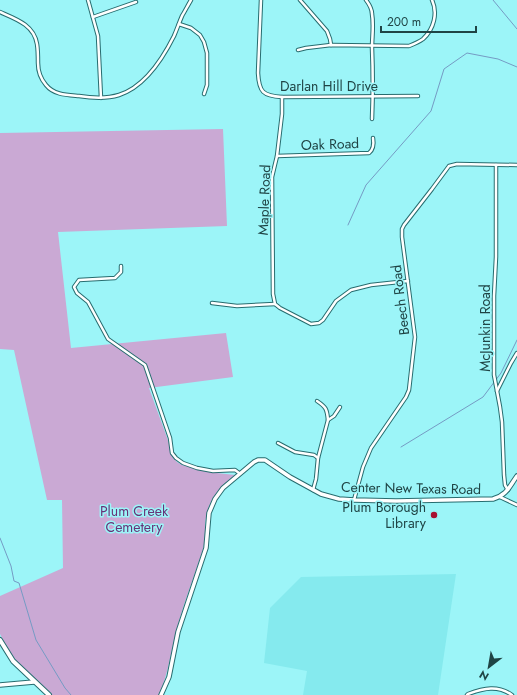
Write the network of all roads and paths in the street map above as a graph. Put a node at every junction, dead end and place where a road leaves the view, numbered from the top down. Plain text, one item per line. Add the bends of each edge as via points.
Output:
1 (88, 0) edge
2 (191, 0) edge
3 (261, 0) edge
4 (300, 0) edge
5 (366, 0) edge
6 (432, 0) edge
7 (136, 2) dead end
8 (0, 12) edge
9 (93, 17) junction
10 (179, 24) junction
11 (331, 45) junction
12 (372, 46) junction
13 (298, 50) dead end
14 (204, 94) dead end
15 (373, 96) junction
16 (418, 96) dead end
17 (282, 97) junction
18 (101, 98) junction
19 (372, 119) dead end
20 (373, 138) dead end
21 (276, 156) junction
22 (496, 165) junction
23 (517, 165) edge
24 (121, 266) dead end
25 (408, 281) junction
26 (212, 303) dead end
27 (275, 304) junction
28 (517, 353) edge
29 (497, 392) junction
30 (317, 401) dead end
31 (340, 407) dead end
32 (328, 420) junction
33 (278, 443) dead end
34 (318, 458) junction
35 (240, 473) junction
36 (517, 476) edge
37 (313, 490) junction
38 (508, 490) junction
39 (500, 497) junction
40 (354, 500) junction
41 (517, 505) edge
42 (0, 640) edge
43 (34, 682) junction
44 (0, 686) edge
45 (49, 695) edge
46 (161, 695) edge
47 (467, 695) edge
48 (512, 695) edge

1 - 9 street
2 - 10 street
3 - 17 street, Darlan Hill Drive via 258,84 266,94
4 - 11 street via 327,31
5 - 12 street, Oak Road via 372,13
6 - 12 street via 435,17 430,31 423,39 409,46
7 - 9 street
8 - 18 street via 24,23 32,32 37,43 40,76 48,87 60,94
9 - 18 street via 98,36
10 - 14 street via 191,28 204,42 207,53 207,85
10 - 18 street via 148,75 128,91
11 - 12 street
11 - 13 street
12 - 15 street, Oak Road
15 - 16 street, Darlan Hill Drive
15 - 17 street, Darlan Hill Drive
15 - 19 street, Oak Road
17 - 21 street, Maple Road
20 - 21 street, Oak Road via 373,146 369,153
21 - 27 street, Maple Road via 272,177
22 - 23 street, Beech Road
22 - 25 street, Beech Road via 449,166 404,225 402,237
22 - 29 street, McJunkin Road via 494,375
24 - 35 street via 121,272 115,278 79,280 74,287 88,302 108,339 145,365 168,432 172,453 176,458 196,468 213,471 235,470
25 - 27 street via 351,290 336,301 319,323 312,324
25 - 40 street, Beech Road via 415,337 407,395 371,448
26 - 27 street via 237,306
28 - 29 street
29 - 38 street, McJunkin Road via 502,422 504,475
30 - 32 street via 326,409
31 - 32 street
32 - 34 street
33 - 34 street via 295,452
34 - 37 street
35 - 37 street, Center New Texas Road via 254,462 265,460
35 - 46 street, Center New Texas Road via 223,488 215,499 210,513 206,548 178,632 169,677
36 - 38 street, Center New Texas Road
37 - 40 street, Center New Texas Road via 330,497
38 - 39 street, Center New Texas Road
39 - 40 street, Center New Texas Road via 476,500
39 - 41 street, Center New Texas Road
42 - 43 main road via 8,655
43 - 44 street
43 - 45 main road
47 - 48 street via 490,688 497,688

